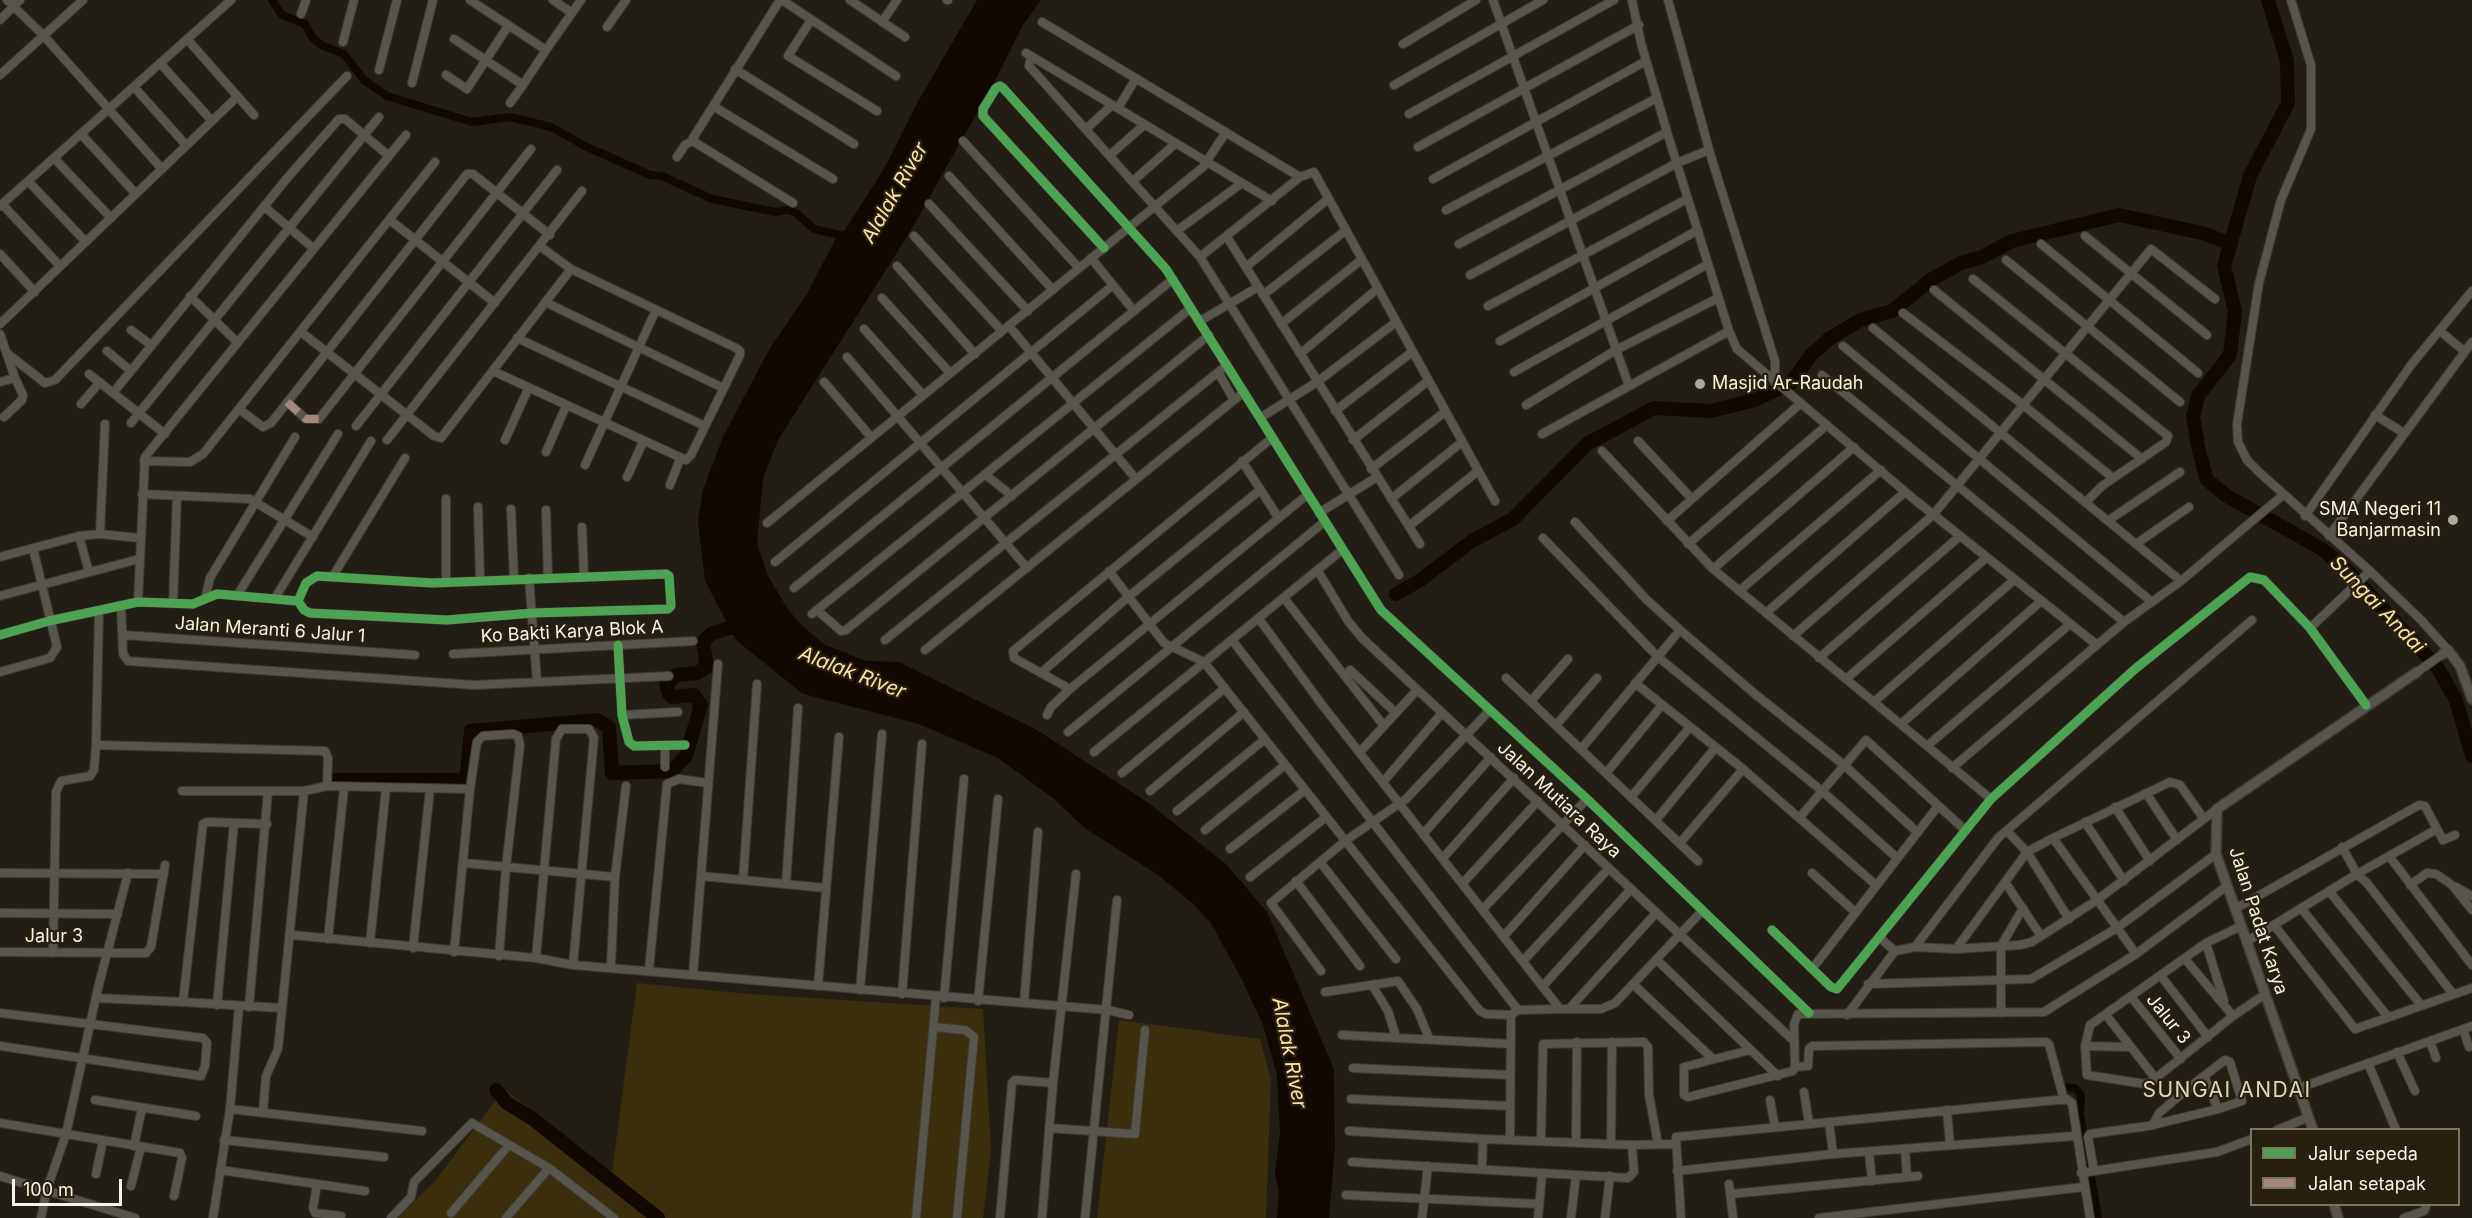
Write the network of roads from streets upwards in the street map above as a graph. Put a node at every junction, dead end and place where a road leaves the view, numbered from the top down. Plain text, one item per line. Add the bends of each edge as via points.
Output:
1 (7, 0) edge
2 (20, 0) edge
3 (83, 0) edge
4 (231, 0) edge
5 (306, 0) edge
6 (354, 0) edge
7 (397, 0) edge
8 (433, 0) edge
9 (470, 0) edge
10 (553, 0) edge
11 (581, 0) edge
12 (626, 0) edge
13 (781, 0) edge
14 (850, 0) edge
15 (897, 0) edge
16 (1476, 0) edge
17 (1493, 0) edge
18 (1543, 0) edge
19 (1614, 0) edge
20 (1632, 0) edge
21 (1668, 0) edge
22 (2291, 0) edge
23 (792, 3) edge
24 (14, 7) junction
25 (572, 13) junction
26 (301, 14) dead end
27 (0, 20) edge
28 (811, 20) junction
29 (882, 22) junction
30 (1042, 22) dead end
31 (1500, 22) junction
32 (1639, 25) junction
33 (508, 26) junction
34 (607, 27) dead end
35 (44, 36) junction
36 (905, 37) dead end
37 (187, 39) junction
38 (454, 39) dead end
39 (344, 42) dead end
40 (1403, 44) dead end
41 (546, 50) junction
42 (1513, 56) junction
43 (487, 59) junction
44 (1646, 61) junction
45 (160, 63) junction
46 (735, 69) junction
47 (379, 70) dead end
48 (0, 75) edge
49 (446, 75) dead end
50 (347, 76) dead end
51 (896, 76) dead end
52 (1136, 80) junction
53 (412, 83) dead end
54 (524, 85) junction
55 (1394, 85) dead end
56 (134, 87) junction
57 (1524, 88) junction
58 (237, 96) junction
59 (1657, 98) junction
60 (510, 103) dead end
61 (713, 106) junction
62 (1115, 106) junction
63 (107, 110) junction
64 (878, 111) dead end
65 (1409, 114) dead end
66 (254, 115) dead end
67 (379, 117) dead end
68 (212, 121) junction
69 (1537, 122) junction
70 (1144, 124) junction
71 (1086, 129) junction
72 (1226, 132) junction
73 (1667, 132) junction
74 (81, 134) junction
75 (365, 134) junction
76 (406, 135) dead end
77 (694, 140) junction
78 (963, 141) dead end
79 (1176, 142) junction
80 (854, 144) dead end
81 (186, 145) junction
82 (1418, 147) dead end
83 (531, 149) dead end
84 (1709, 150) junction
85 (1547, 154) junction
86 (1110, 155) junction
87 (389, 156) junction
88 (677, 156) dead end
89 (54, 158) junction
90 (1207, 161) junction
91 (435, 162) dead end
92 (1677, 163) junction
93 (162, 169) junction
94 (557, 170) dead end
95 (949, 176) dead end
96 (1300, 177) junction
97 (833, 179) dead end
98 (1433, 179) dead end
99 (28, 181) junction
100 (1133, 181) junction
101 (1242, 183) junction
102 (1560, 190) junction
103 (582, 191) dead end
104 (497, 192) junction
105 (136, 194) junction
106 (1328, 199) junction
107 (1687, 199) junction
108 (1272, 201) junction
109 (793, 203) dead end
110 (929, 204) dead end
111 (1, 205) edge
112 (1156, 205) junction
113 (266, 208) junction
114 (1446, 210) dead end
115 (524, 213) junction
116 (111, 218) junction
117 (390, 220) junction
118 (1570, 221) junction
119 (1130, 226) junction
120 (289, 227) junction
121 (1179, 230) junction
122 (1698, 230) junction
123 (1345, 231) junction
124 (550, 235) junction
125 (914, 236) dead end
126 (2085, 236) dead end
127 (1227, 237) junction
128 (416, 240) junction
129 (86, 242) junction
130 (1459, 244) dead end
131 (2041, 244) dead end
132 (541, 247) junction
133 (314, 248) junction
134 (1104, 248) junction
135 (0, 254) edge
136 (1584, 256) junction
137 (1200, 257) junction
138 (1091, 258) junction
139 (1361, 260) junction
140 (2006, 260) dead end
141 (442, 261) junction
142 (1708, 264) junction
143 (60, 266) junction
144 (897, 266) dead end
145 (1246, 267) junction
146 (1078, 268) junction
147 (572, 269) junction
148 (2132, 274) junction
149 (1470, 275) dead end
150 (1173, 279) junction
151 (1973, 279) dead end
152 (469, 282) junction
153 (1112, 286) junction
154 (1258, 287) junction
155 (1595, 288) junction
156 (1377, 289) junction
157 (1934, 290) dead end
158 (1053, 291) junction
159 (2472, 291) edge
160 (34, 292) junction
161 (1263, 295) junction
162 (190, 297) junction
163 (882, 298) dead end
164 (1718, 298) junction
165 (2216, 299) dead end
166 (545, 302) junction
167 (2110, 302) junction
168 (495, 303) junction
169 (1228, 304) junction
170 (1488, 306) dead end
171 (1191, 308) junction
172 (1028, 311) junction
173 (1134, 311) junction
174 (655, 312) junction
175 (1904, 313) dead end
176 (216, 319) junction
177 (1200, 321) junction
178 (1607, 321) junction
179 (1396, 322) junction
180 (0, 324) edge
181 (1281, 324) junction
182 (1873, 328) dead end
183 (2089, 328) junction
184 (864, 329) dead end
185 (1005, 329) junction
186 (130, 330) dead end
187 (2440, 331) junction
188 (301, 332) junction
189 (1729, 332) junction
190 (0, 334) edge
191 (1209, 335) junction
192 (2206, 335) dead end
193 (517, 338) junction
194 (1500, 341) dead end
195 (237, 342) junction
196 (2472, 342) edge
197 (151, 345) junction
198 (1843, 346) dead end
199 (638, 347) junction
200 (4, 350) edge
201 (1616, 350) junction
202 (107, 351) dead end
203 (2464, 351) junction
204 (326, 352) junction
205 (1412, 352) junction
206 (1029, 353) junction
207 (2066, 353) junction
208 (975, 354) junction
209 (1300, 354) junction
210 (847, 357) dead end
211 (1227, 365) junction
212 (131, 371) junction
213 (493, 371) junction
214 (1218, 372) junction
215 (1514, 372) dead end
216 (950, 373) junction
217 (2198, 373) dead end
218 (89, 374) dead end
219 (354, 374) junction
220 (1822, 375) dead end
221 (15, 378) junction
222 (1049, 378) junction
223 (2044, 378) junction
224 (1428, 381) junction
225 (0, 382) edge
226 (99, 382) junction
227 (825, 382) dead end
228 (1317, 382) junction
229 (621, 385) junction
230 (1778, 385) junction
231 (1629, 386) junction
232 (723, 388) junction
233 (528, 389) junction
234 (1244, 392) junction
235 (113, 393) junction
236 (381, 394) junction
237 (923, 395) junction
238 (1288, 399) junction
239 (1234, 400) junction
240 (1798, 401) junction
241 (287, 402) junction
242 (2180, 402) dead end
243 (1071, 403) junction
244 (81, 404) dead end
245 (2022, 404) junction
246 (1526, 405) dead end
247 (566, 406) junction
248 (239, 409) junction
249 (1335, 411) junction
250 (1445, 412) junction
251 (139, 413) junction
252 (407, 414) junction
253 (898, 415) junction
254 (2375, 415) junction
255 (4, 417) dead end
256 (1260, 418) junction
257 (131, 423) dead end
258 (604, 423) junction
259 (105, 424) dead end
260 (1827, 425) junction
261 (356, 426) dead end
262 (705, 426) junction
263 (1094, 429) junction
264 (2001, 432) junction
265 (165, 434) junction
266 (338, 434) dead end
267 (1542, 434) dead end
268 (2404, 434) junction
269 (295, 437) dead end
270 (871, 437) junction
271 (1272, 438) junction
272 (387, 440) dead end
273 (505, 440) dead end
274 (1353, 440) junction
275 (371, 441) dead end
276 (921, 441) junction
277 (1638, 441) dead end
278 (644, 442) junction
279 (1462, 442) junction
280 (1854, 447) junction
281 (1602, 451) dead end
282 (546, 452) dead end
283 (1115, 455) junction
284 (405, 458) dead end
285 (680, 459) junction
286 (2142, 459) junction
287 (1979, 460) junction
288 (144, 461) junction
289 (1242, 462) junction
290 (585, 465) dead end
291 (943, 467) junction
292 (1371, 469) junction
293 (1881, 470) junction
294 (1478, 471) junction
295 (2180, 472) dead end
296 (986, 475) junction
297 (627, 477) dead end
298 (1377, 477) junction
299 (2112, 478) junction
300 (1136, 479) junction
301 (670, 485) dead end
302 (1958, 486) junction
303 (1260, 490) junction
304 (1905, 492) junction
305 (964, 493) junction
306 (142, 494) junction
307 (1307, 495) junction
308 (1347, 495) junction
309 (2283, 495) junction
310 (177, 496) junction
311 (1012, 496) junction
312 (1391, 499) junction
313 (1692, 499) junction
314 (256, 500) junction
315 (446, 500) dead end
316 (1495, 501) dead end
317 (2086, 501) junction
318 (478, 507) dead end
319 (2189, 507) dead end
320 (511, 509) dead end
321 (546, 510) dead end
322 (1319, 513) junction
323 (1933, 515) junction
324 (1278, 516) junction
325 (2306, 516) junction
326 (985, 518) junction
327 (284, 519) junction
328 (2109, 520) junction
329 (1666, 521) junction
330 (1324, 522) junction
331 (1575, 522) dead end
332 (767, 523) dead end
333 (1409, 526) junction
334 (582, 527) dead end
335 (100, 534) junction
336 (79, 536) junction
337 (1960, 536) junction
338 (2329, 536) junction
339 (313, 537) junction
340 (139, 538) junction
341 (1543, 538) dead end
342 (2136, 543) junction
343 (1006, 544) junction
344 (1420, 544) dead end
345 (1688, 544) junction
346 (33, 548) junction
347 (1342, 550) junction
348 (0, 557) edge
349 (1986, 558) junction
350 (139, 559) junction
351 (775, 562) dead end
352 (1027, 568) junction
353 (1713, 568) junction
354 (1318, 571) junction
355 (2370, 571) junction
356 (89, 572) junction
357 (1108, 572) junction
358 (1399, 575) dead end
359 (333, 576) junction
360 (584, 577) junction
361 (529, 578) junction
362 (548, 578) junction
363 (480, 579) junction
364 (514, 579) junction
365 (2014, 580) junction
366 (2181, 581) junction
367 (446, 582) junction
368 (41, 586) junction
369 (794, 588) dead end
370 (1739, 591) junction
371 (238, 594) junction
372 (0, 596) edge
373 (1128, 597) junction
374 (275, 598) junction
375 (1284, 598) junction
376 (205, 599) junction
377 (298, 601) junction
378 (138, 602) junction
379 (2040, 602) junction
380 (2152, 602) junction
381 (173, 603) junction
382 (121, 605) junction
383 (99, 611) junction
384 (533, 613) junction
385 (1766, 613) junction
386 (1259, 619) junction
387 (2252, 620) dead end
388 (49, 621) junction
389 (2124, 622) junction
390 (1149, 624) junction
391 (2070, 624) junction
392 (2310, 628) junction
393 (1680, 630) junction
394 (123, 634) junction
395 (0, 635) edge
396 (1793, 636) junction
397 (885, 640) dead end
398 (1232, 640) junction
399 (693, 641) dead end
400 (618, 645) junction
401 (2097, 645) junction
402 (1171, 648) junction
403 (536, 649) junction
404 (925, 650) dead end
405 (2446, 652) junction
406 (453, 654) dead end
407 (415, 655) dead end
408 (1658, 657) junction
409 (1820, 658) junction
410 (1568, 659) dead end
411 (1204, 662) junction
412 (718, 664) dead end
413 (1350, 670) dead end
414 (0, 672) edge
415 (2417, 672) joint
416 (1041, 673) junction
417 (669, 676) dead end
418 (1506, 678) dead end
419 (1597, 678) dead end
420 (1846, 679) junction
421 (618, 680) junction
422 (537, 682) junction
423 (1635, 683) junction
424 (757, 684) dead end
425 (1225, 688) junction
426 (1070, 689) junction
427 (1417, 690) junction
428 (2472, 699) edge
429 (1532, 701) junction
430 (1875, 702) junction
431 (1662, 705) junction
432 (2366, 705) junction
433 (798, 708) dead end
434 (1490, 711) junction
435 (678, 712) dead end
436 (1244, 712) junction
437 (1396, 713) junction
438 (1442, 713) junction
439 (622, 715) junction
440 (1047, 715) dead end
441 (1557, 724) junction
442 (1901, 724) junction
443 (1384, 726) junction
444 (1690, 727) junction
445 (1068, 732) dead end
446 (882, 734) dead end
447 (1468, 735) junction
448 (839, 737) dead end
449 (1265, 739) junction
450 (922, 744) dead end
451 (96, 745) junction
452 (664, 745) junction
453 (685, 745) dead end
454 (1927, 746) junction
455 (1582, 748) junction
456 (1715, 748) junction
457 (1094, 752) dead end
458 (1360, 752) junction
459 (1491, 757) junction
460 (1285, 765) junction
461 (1844, 765) junction
462 (665, 767) dead end
463 (1952, 768) junction
464 (1743, 769) junction
465 (1607, 772) junction
466 (1122, 773) dead end
467 (1514, 778) junction
468 (964, 779) dead end
469 (1383, 782) junction
470 (708, 783) junction
471 (327, 786) junction
472 (626, 786) dead end
473 (344, 788) junction
474 (386, 788) junction
475 (430, 789) junction
476 (470, 789) junction
477 (1305, 790) junction
478 (182, 791) dead end
479 (268, 791) junction
480 (304, 791) junction
481 (1150, 791) dead end
482 (1822, 791) junction
483 (2146, 793) junction
484 (1632, 796) junction
485 (998, 799) dead end
486 (1587, 799) junction
487 (1991, 799) junction
488 (1538, 801) junction
489 (1401, 803) junction
490 (1938, 806) junction
491 (2115, 807) junction
492 (2217, 809) junction
493 (1177, 811) dead end
494 (1326, 817) junction
495 (1800, 817) junction
496 (2204, 819) junction
497 (1374, 820) junction
498 (1656, 820) junction
499 (2085, 822) junction
500 (234, 823) junction
501 (267, 824) junction
502 (1563, 824) junction
503 (1964, 829) junction
504 (2437, 829) junction
505 (1205, 830) dead end
506 (2007, 831) junction
507 (1038, 832) dead end
508 (1917, 832) junction
509 (1424, 833) junction
510 (2455, 835) dead end
511 (2053, 838) junction
512 (2177, 840) junction
513 (1345, 841) junction
514 (1680, 843) junction
515 (1585, 845) junction
516 (2342, 847) junction
517 (1230, 849) dead end
518 (2027, 852) junction
519 (2216, 854) junction
520 (2389, 856) junction
521 (1896, 857) junction
522 (1443, 858) junction
523 (1698, 861) dead end
524 (2150, 861) junction
525 (1320, 862) junction
526 (464, 863) junction
527 (506, 867) junction
528 (1609, 868) junction
529 (544, 870) junction
530 (0, 873) edge
531 (54, 873) junction
532 (128, 873) junction
533 (581, 873) junction
534 (1076, 873) dead end
535 (1812, 873) dead end
536 (2357, 874) junction
537 (701, 876) junction
538 (1250, 877) dead end
539 (615, 878) junction
540 (743, 880) junction
541 (1296, 881) junction
542 (2124, 881) junction
543 (2005, 882) junction
544 (1463, 883) junction
545 (786, 884) junction
546 (1876, 885) junction
547 (2410, 885) junction
548 (2452, 885) junction
549 (2227, 886) junction
550 (826, 888) junction
551 (1631, 890) junction
552 (2329, 891) junction
553 (2472, 896) edge
554 (1117, 900) dead end
555 (2097, 900) junction
556 (2023, 908) junction
557 (2301, 908) junction
558 (1483, 909) junction
559 (2235, 909) junction
560 (2472, 910) edge
561 (1702, 911) junction
562 (1855, 912) junction
563 (0, 913) edge
564 (118, 914) junction
565 (1656, 914) junction
566 (55, 915) junction
567 (2069, 919) junction
568 (2274, 925) junction
569 (2241, 926) junction
570 (2117, 928) junction
571 (1772, 930) dead end
572 (292, 935) junction
573 (1504, 936) junction
574 (1680, 936) junction
575 (2041, 936) junction
576 (1879, 937) junction
577 (328, 939) junction
578 (2246, 942) junction
579 (370, 943) junction
580 (2206, 943) junction
581 (2001, 946) junction
582 (1915, 947) junction
583 (413, 948) junction
584 (1956, 949) junction
585 (1895, 951) junction
586 (0, 952) edge
587 (107, 952) junction
588 (454, 952) junction
589 (53, 953) junction
590 (2136, 954) junction
591 (500, 957) junction
592 (536, 958) junction
593 (2184, 958) junction
594 (1396, 959) dead end
595 (1657, 960) junction
596 (1523, 961) junction
597 (573, 965) junction
598 (2472, 965) edge
599 (611, 966) junction
600 (1359, 966) dead end
601 (1812, 969) junction
602 (649, 970) junction
603 (1322, 971) dead end
604 (693, 975) junction
605 (2161, 976) junction
606 (2000, 982) junction
607 (1868, 984) junction
608 (1372, 985) junction
609 (1634, 985) junction
610 (818, 986) junction
611 (1543, 986) junction
612 (2472, 987) edge
613 (860, 990) junction
614 (1325, 992) dead end
615 (902, 994) junction
616 (2453, 994) junction
617 (2264, 995) junction
618 (940, 997) junction
619 (96, 998) junction
620 (2132, 998) junction
621 (978, 1001) junction
622 (183, 1002) junction
623 (1024, 1003) junction
624 (217, 1005) junction
625 (2225, 1005) junction
626 (2421, 1005) junction
627 (239, 1006) junction
628 (249, 1007) junction
629 (281, 1008) junction
630 (1062, 1008) junction
631 (1565, 1009) junction
632 (1108, 1010) junction
633 (1515, 1012) junction
634 (0, 1013) edge
635 (1809, 1013) junction
636 (2001, 1013) junction
637 (1129, 1015) dead end
638 (1846, 1015) junction
639 (2106, 1015) junction
640 (2233, 1016) junction
641 (2388, 1017) junction
642 (89, 1026) junction
643 (2472, 1026) edge
644 (934, 1027) junction
645 (2463, 1029) junction
646 (1144, 1030) dead end
647 (1342, 1035) dead end
648 (1396, 1037) junction
649 (2208, 1037) junction
650 (1429, 1038) junction
651 (1794, 1041) junction
652 (2430, 1041) junction
653 (1577, 1042) junction
654 (1612, 1042) junction
655 (1510, 1044) junction
656 (0, 1046) edge
657 (2085, 1046) junction
658 (2130, 1047) junction
659 (2469, 1047) dead end
660 (1750, 1050) junction
661 (2397, 1052) junction
662 (2436, 1058) dead end
663 (81, 1059) junction
664 (1713, 1059) junction
665 (2181, 1059) junction
666 (2368, 1063) junction
667 (1795, 1067) junction
668 (1353, 1068) dead end
669 (1509, 1075) junction
670 (1778, 1076) junction
671 (2204, 1076) junction
672 (2156, 1079) junction
673 (1053, 1083) junction
674 (2299, 1088) junction
675 (2415, 1091) dead end
676 (1804, 1092) dead end
677 (1351, 1099) dead end
678 (95, 1100) dead end
679 (1770, 1100) dead end
680 (2064, 1100) junction
681 (1510, 1106) junction
682 (142, 1108) junction
683 (230, 1109) junction
684 (2218, 1109) junction
685 (1947, 1110) junction
686 (263, 1111) junction
687 (196, 1116) dead end
688 (2309, 1117) junction
689 (1829, 1122) junction
690 (0, 1123) edge
691 (1809, 1124) junction
692 (2153, 1125) junction
693 (1775, 1127) junction
694 (1049, 1128) junction
695 (2282, 1128) edge
696 (2312, 1128) edge
697 (2395, 1128) edge
698 (423, 1131) dead end
699 (1349, 1131) dead end
700 (1093, 1132) junction
701 (66, 1134) junction
702 (2075, 1136) junction
703 (1483, 1139) junction
704 (1510, 1139) junction
705 (102, 1140) junction
706 (225, 1140) junction
707 (2250, 1140) edge
708 (1541, 1141) junction
709 (1576, 1142) junction
710 (1611, 1143) junction
711 (1658, 1144) junction
712 (1674, 1144) junction
713 (509, 1145) junction
714 (1632, 1145) junction
715 (1950, 1145) junction
716 (137, 1146) junction
717 (1905, 1149) junction
718 (1869, 1152) junction
719 (1833, 1154) junction
720 (384, 1157) dead end
721 (1352, 1162) dead end
722 (1428, 1167) junction
723 (549, 1168) junction
724 (1482, 1169) junction
725 (220, 1170) junction
726 (1677, 1171) junction
727 (2088, 1172) junction
728 (96, 1174) dead end
729 (1576, 1174) junction
730 (1542, 1175) junction
731 (0, 1176) edge
732 (1610, 1176) junction
733 (1918, 1176) dead end
734 (1907, 1177) junction
735 (1872, 1181) junction
736 (317, 1184) junction
737 (1730, 1184) dead end
738 (131, 1186) dead end
739 (2084, 1188) junction
740 (47, 1189) junction
741 (365, 1191) dead end
742 (1731, 1194) junction
743 (1346, 1195) dead end
744 (174, 1196) dead end
745 (1424, 1198) junction
746 (1539, 1204) junction
747 (2426, 1206) edge
748 (1911, 1207) junction
749 (451, 1213) dead end
750 (121, 1216) edge
751 (341, 1216) dead end
752 (609, 1217) edge
753 (41, 1218) edge
754 (135, 1218) edge
755 (213, 1218) edge
756 (391, 1218) edge
757 (506, 1218) edge
758 (916, 1218) edge
759 (957, 1218) edge
760 (1000, 1218) edge
761 (1042, 1218) edge
762 (1086, 1218) edge
763 (1422, 1218) edge
764 (1538, 1218) edge
765 (1571, 1218) edge
766 (1605, 1218) edge
767 (1680, 1218) edge
768 (1733, 1218) edge
769 (1819, 1218) edge
770 (1913, 1218) edge
771 (2090, 1218) edge
772 (2404, 1218) edge

1 - 24 street
2 - 24 street
3 - 35 street
4 - 37 street
5 - 26 street
6 - 39 street
7 - 47 street
8 - 53 street
9 - 33 street
10 - 25 street
11 - 25 street
12 - 34 street
13 - 23 street
13 - 46 street
14 - 29 street
15 - 29 street
16 - 40 street
17 - 31 street
18 - 31 street
19 - 42 street
20 - 32 street
21 - 84 street
22 - 309 street via 2312,65 2311,129 2281,200 2259,283 2236,433 2247,459
23 - 28 street
24 - 27 street
24 - 35 street
25 - 41 street
28 - 51 street
28 - 64 street via 788,56
29 - 36 street
30 - 52 street
31 - 42 street
31 - 55 street
32 - 44 street
32 - 57 street
33 - 41 street
33 - 43 street
35 - 48 street
35 - 63 street
37 - 45 street
37 - 58 street
38 - 43 street
41 - 54 street
42 - 57 street
42 - 65 street
43 - 49 street via 467,89
43 - 54 street
44 - 59 street
44 - 69 street
45 - 56 street
45 - 68 street
46 - 61 street
46 - 80 street
50 - 200 street via 55,380 45,383
52 - 62 street
52 - 72 street
54 - 60 street
56 - 63 street
56 - 81 street
57 - 69 street
57 - 82 street
58 - 66 street
58 - 68 street
59 - 73 street
59 - 85 street
61 - 77 street
61 - 97 street
62 - 70 street
62 - 71 street
62 - 71 street via 1028,54 1029,66
63 - 74 street
63 - 93 street
67 - 75 street
68 - 81 street
69 - 85 street
69 - 98 street
70 - 79 street
70 - 86 street
71 - 86 street
72 - 90 street
72 - 96 street
73 - 92 street
73 - 102 street
74 - 89 street
74 - 105 street
75 - 87 street
75 - 113 street via 339,119
75 - 120 street
76 - 87 street
77 - 88 street
77 - 109 street
78 - 146 street
79 - 90 street
79 - 100 street
81 - 93 street
83 - 104 street
84 - 92 street
84 - 230 street via 1775,361
85 - 102 street
85 - 114 street
86 - 100 street
87 - 133 street
89 - 99 street
89 - 116 street
90 - 101 street
90 - 112 street
91 - 117 street
92 - 107 street
92 - 118 street
93 - 105 street
94 - 115 street
95 - 158 street
96 - 106 street via 1314,172
96 - 108 street
99 - 111 street
99 - 129 street
100 - 112 street
101 - 108 street
101 - 121 street
102 - 118 street
102 - 130 street
103 - 124 street
104 - 115 street
104 - 128 street via 473,174 467,174
104 - 141 street
105 - 116 street
106 - 123 street
106 - 145 street
107 - 122 street
107 - 136 street
108 - 127 street
110 - 172 street
111 - 143 street
112 - 119 street
112 - 121 street
113 - 120 street
113 - 162 street
115 - 124 street
115 - 152 street
116 - 129 street
117 - 128 street
117 - 188 street
118 - 136 street
118 - 149 street
119 - 134 street
119 - 134 street via 1003,88 996,88 983,116
119 - 150 street
120 - 133 street
120 - 176 street
121 - 137 street
122 - 142 street
122 - 155 street
123 - 139 street
123 - 161 street
124 - 132 street
125 - 185 street
126 - 148 street
127 - 137 street
127 - 145 street
128 - 141 street
128 - 204 street
129 - 143 street
131 - 167 street
132 - 147 street
132 - 168 street
133 - 195 street
134 - 138 street
135 - 160 street
136 - 155 street
136 - 170 street
137 - 169 street
138 - 146 street
138 - 153 street
139 - 156 street
139 - 181 street
140 - 183 street
141 - 152 street
141 - 219 street
142 - 164 street
142 - 178 street
143 - 160 street
144 - 208 street
145 - 154 street
146 - 158 street
147 - 166 street
147 - 174 street
148 - 165 street via 2153,248
148 - 167 street
148 - 192 street
150 - 171 street
150 - 173 street
151 - 207 street
152 - 168 street
152 - 236 street
153 - 173 street
153 - 206 street
154 - 161 street
154 - 169 street
155 - 178 street
155 - 194 street
156 - 179 street
156 - 209 street
157 - 223 street
158 - 172 street
159 - 187 street
160 - 180 street
161 - 181 street
162 - 176 street
162 - 197 street
163 - 216 street
164 - 189 street
164 - 201 street
166 - 193 street
166 - 199 street
167 - 183 street
167 - 217 street
168 - 252 street
169 - 177 street
169 - 238 street
171 - 177 street
171 - 243 street
172 - 185 street
173 - 222 street
174 - 199 street
174 - 232 street via 739,350 740,356
175 - 245 street
176 - 195 street
176 - 251 street
177 - 191 street
178 - 201 street
178 - 215 street
179 - 205 street
179 - 228 street
181 - 209 street
182 - 264 street
183 - 207 street
183 - 242 street
184 - 237 street
185 - 206 street
185 - 208 street
186 - 197 street
187 - 203 street
187 - 254 street
188 - 204 street
188 - 248 street
189 - 230 street via 1737,349
189 - 231 street
190 - 200 street
191 - 211 street
191 - 263 street
193 - 213 street
193 - 229 street
195 - 265 street
196 - 203 street
197 - 212 street
198 - 287 street
199 - 229 street
199 - 232 street
200 - 221 street
201 - 231 street
201 - 246 street
202 - 212 street
203 - 268 street
204 - 219 street
204 - 241 street
205 - 224 street
205 - 249 street
206 - 222 street
206 - 276 street
207 - 223 street
207 - 286 street via 2168,436 2166,442
208 - 216 street
209 - 228 street
210 - 253 street
211 - 214 street
211 - 234 street
212 - 235 street
213 - 233 street
213 - 252 street via 441,438
214 - 239 street
214 - 283 street
216 - 237 street
218 - 226 street
219 - 236 street
219 - 241 street via 319,419 306,419
220 - 302 street
221 - 225 street
221 - 255 street via 22,400
222 - 243 street
222 - 291 street
223 - 245 street
223 - 286 street
224 - 250 street
224 - 274 street
226 - 235 street
226 - 244 street
227 - 270 street
228 - 238 street
228 - 249 street
229 - 258 street
229 - 262 street
230 - 240 street
231 - 267 street
232 - 262 street
233 - 247 street
233 - 273 street
234 - 239 street
234 - 256 street
235 - 251 street
236 - 252 street
236 - 261 street
237 - 253 street
238 - 256 street
238 - 308 street
239 - 300 street
240 - 260 street
240 - 313 street
241 - 248 street via 271,423 263,427
243 - 263 street
243 - 296 street
245 - 264 street
245 - 299 street
247 - 258 street
247 - 282 street
248 - 288 street via 194,461
249 - 274 street
250 - 279 street
250 - 292 street
251 - 257 street
251 - 265 street
252 - 272 street
253 - 270 street
253 - 276 street
254 - 268 street
254 - 325 street
256 - 271 street
258 - 278 street
258 - 290 street
259 - 335 street
260 - 280 street
260 - 345 street
262 - 285 street via 691,455
263 - 283 street
263 - 311 street
264 - 287 street
264 - 317 street
265 - 288 street
266 - 327 street
268 - 338 street
269 - 314 street
270 - 332 street
271 - 289 street
271 - 307 street
274 - 292 street
275 - 339 street
276 - 291 street
276 - 351 street
277 - 313 street
278 - 285 street
278 - 297 street
279 - 294 street
279 - 312 street
280 - 293 street
280 - 353 street
281 - 329 street
283 - 300 street
283 - 343 street
284 - 359 street
285 - 301 street
286 - 299 street
287 - 302 street
287 - 380 street
288 - 306 street
289 - 303 street
289 - 357 street
291 - 305 street
291 - 369 street
292 - 298 street
293 - 304 street
293 - 370 street
294 - 316 street
294 - 333 street
295 - 328 street
296 - 305 street
296 - 311 street
298 - 308 street
298 - 312 street
299 - 317 street
300 - 352 street
302 - 323 street
302 - 389 street
303 - 324 street
303 - 373 street
304 - 323 street
304 - 385 street
305 - 326 street
305 - 326 street via 814,612 845,631
306 - 310 street
306 - 340 street
307 - 322 street
307 - 324 street
308 - 322 street
308 - 358 street
309 - 325 street
309 - 366 street
310 - 314 street
310 - 381 street
311 - 326 street
312 - 333 street
313 - 329 street
314 - 327 street
314 - 376 street via 210,578
315 - 367 street
317 - 328 street
318 - 363 street
319 - 342 street
320 - 364 street
321 - 362 street
322 - 330 street
323 - 337 street
323 - 396 street
324 - 390 street
325 - 338 street
326 - 343 street
327 - 339 street
327 - 371 street
328 - 342 street
329 - 345 street
330 - 347 street
330 - 402 street
331 - 393 street
333 - 344 street
334 - 360 street
335 - 336 street
335 - 340 street
336 - 346 street
336 - 356 street
337 - 349 street
337 - 409 street
338 - 355 street
339 - 374 street
340 - 350 street
341 - 408 street
342 - 366 street
343 - 352 street
343 - 397 street
345 - 353 street
346 - 348 street
346 - 368 street
347 - 354 street
347 - 434 street via 1381,610
349 - 365 street
349 - 420 street
350 - 356 street
350 - 378 street
352 - 404 street
353 - 370 street
354 - 375 street
354 - 427 street, Jalan Mutiara Raya via 1353,628
355 - 392 street
355 - 405 street via 2421,620
356 - 368 street
357 - 373 street
357 - 416 street via 1013,651 1014,658
359 - 367 street
359 - 377 street via 314,577 306,583
360 - 362 street
360 - 384 street via 667,575 670,607
361 - 362 street
361 - 364 street
361 - 384 street
363 - 364 street
363 - 367 street
365 - 379 street
365 - 430 street
366 - 380 street
368 - 372 street
368 - 388 street
370 - 385 street
371 - 374 street
371 - 376 street via 217,594
373 - 390 street
373 - 416 street
374 - 377 street
375 - 386 street
375 - 443 street
376 - 381 street via 193,604
377 - 384 street via 310,613 399,618 447,620
378 - 381 street
378 - 382 street
379 - 391 street
379 - 442 street
380 - 389 street
382 - 383 street
382 - 394 street
383 - 388 street
383 - 451 street
384 - 403 street
385 - 396 street
386 - 398 street
386 - 458 street
387 - 506 street
388 - 395 street
388 - 414 street via 57,647 54,655
389 - 401 street
390 - 402 street
390 - 426 street
391 - 401 street
391 - 454 street
392 - 432 street
392 - 487 street via 2264,580 2254,576 2244,579 2135,669
393 - 408 street
393 - 461 street
394 - 407 street, Jalan Meranti 6 Jalur 1
394 - 422 street via 125,659 474,685
396 - 409 street
398 - 411 street
398 - 497 street
399 - 400 street, Ko Bakti Karya Blok A
400 - 403 street, Ko Bakti Karya Blok A
400 - 421 street
401 - 463 street
402 - 411 street
402 - 445 street
403 - 406 street, Ko Bakti Karya Blok A
403 - 422 street
405 - 415 street
405 - 428 street via 2460,666
408 - 423 street
408 - 482 street
409 - 420 street
410 - 429 street
411 - 425 street
411 - 457 street
412 - 470 street
413 - 437 street
415 - 432 street
416 - 426 street
417 - 421 street
418 - 429 street
419 - 441 street
420 - 430 street
421 - 422 street
421 - 439 street
423 - 431 street
423 - 455 street
424 - 540 street
425 - 436 street
425 - 466 street
426 - 440 street
427 - 437 street
427 - 438 street, Jalan Mutiara Raya
429 - 441 street
430 - 442 street
431 - 444 street
431 - 465 street
432 - 492 street
433 - 545 street
434 - 447 street
434 - 486 street
435 - 439 street
436 - 449 street
436 - 481 street
437 - 443 street
438 - 447 street, Jalan Mutiara Raya
438 - 469 street
439 - 452 street via 630,745
441 - 455 street
442 - 454 street
443 - 458 street
444 - 456 street
444 - 484 street
446 - 613 street
447 - 459 street, Jalan Mutiara Raya
447 - 489 street
448 - 550 street
449 - 460 street
449 - 493 street
450 - 615 street
451 - 471 street via 320,749 327,753
451 - 531 street via 90,776 58,784
452 - 453 street
452 - 462 street
454 - 463 street
455 - 465 street
456 - 464 street
456 - 498 street
458 - 469 street
459 - 467 street, Jalan Mutiara Raya
459 - 509 street
460 - 477 street
460 - 505 street
461 - 482 street
461 - 490 street via 1866,740
461 - 508 street
463 - 487 street
464 - 495 street
464 - 514 street
465 - 484 street
467 - 488 street, Jalan Mutiara Raya
467 - 522 street
468 - 618 street
469 - 489 street
470 - 537 street
470 - 602 street via 679,779 667,784
471 - 473 street
471 - 480 street
472 - 539 street
473 - 474 street
473 - 577 street
474 - 475 street
474 - 579 street
475 - 476 street
475 - 583 street
476 - 526 street
476 - 527 street via 480,738 518,736
477 - 494 street
477 - 517 street
478 - 479 street
479 - 480 street
479 - 501 street
480 - 572 street
482 - 495 street
482 - 521 street
483 - 491 street
483 - 496 street via 2170,782 2177,783
483 - 512 street
484 - 498 street
485 - 621 street
486 - 502 street
486 - 561 street
487 - 503 street
488 - 502 street, Jalan Mutiara Raya
488 - 544 street
489 - 497 street
489 - 509 street
490 - 503 street
490 - 508 street
491 - 499 street
491 - 524 street
492 - 496 street
492 - 519 street, Jalan Padat Karya
494 - 513 street
494 - 538 street
495 - 546 street
496 - 512 street
497 - 513 street
497 - 633 street
498 - 514 street
499 - 511 street
499 - 542 street
500 - 501 street
500 - 622 street via 203,824
500 - 624 street
501 - 628 street
502 - 515 street, Jalan Mutiara Raya
502 - 558 street
503 - 576 street
504 - 510 street via 2443,840
504 - 516 street via 2422,805
504 - 520 street
506 - 518 street
506 - 582 street via 1994,842
507 - 623 street
508 - 521 street
509 - 522 street
511 - 518 street
511 - 555 street
512 - 524 street
513 - 525 street
513 - 633 street via 1480,1011
514 - 523 street
515 - 528 street, Jalan Mutiara Raya
515 - 573 street
516 - 536 street
516 - 559 street
518 - 543 street
518 - 567 street
519 - 549 street, Jalan Padat Karya
519 - 570 street
520 - 536 street
520 - 547 street
521 - 546 street
522 - 544 street
524 - 542 street
525 - 541 street
525 - 594 street
526 - 527 street
526 - 588 street
527 - 529 street
527 - 591 street
528 - 551 street, Jalan Mutiara Raya
528 - 596 street
529 - 533 street
529 - 533 street via 556,739 562,729 589,729 594,738
529 - 592 street
530 - 531 street
531 - 532 street
531 - 566 street
532 - 564 street
532 - 587 street, Jalur 3 via 165,869 148,951
533 - 539 street
533 - 597 street
534 - 630 street
535 - 562 street
536 - 552 street
536 - 616 street
537 - 540 street
537 - 604 street
539 - 599 street
540 - 545 street
541 - 600 street
541 - 603 street via 1271,904
542 - 555 street
543 - 556 street
543 - 584 street
544 - 558 street
545 - 550 street
546 - 562 street
547 - 548 street via 2430,873
547 - 598 street
548 - 553 street
548 - 560 street
549 - 559 street, Jalan Padat Karya
549 - 590 street
550 - 610 street
551 - 565 street, Jalan Mutiara Raya
551 - 611 street
552 - 557 street
552 - 626 street
554 - 632 street
555 - 567 street
555 - 570 street
556 - 575 street
556 - 581 street
557 - 568 street
557 - 641 street
558 - 573 street
559 - 569 street, Jalan Padat Karya
561 - 574 street
561 - 635 street
562 - 601 street
563 - 566 street
564 - 566 street
564 - 587 street
565 - 574 street, Jalan Mutiara Raya
565 - 631 street
566 - 589 street
567 - 575 street
568 - 578 street
568 - 641 street via 2355,1029
569 - 578 street, Jalan Padat Karya
569 - 580 street
570 - 590 street
570 - 606 street via 2040,976
571 - 601 street
572 - 577 street
572 - 629 street
573 - 596 street
574 - 595 street
574 - 651 street, Jalan Mutiara Raya
575 - 581 street via 2026,944
576 - 585 street
576 - 601 street via 1837,989
577 - 579 street
578 - 617 street, Jalan Padat Karya
579 - 583 street
580 - 593 street
580 - 625 street
581 - 584 street
581 - 606 street
582 - 584 street
582 - 585 street
583 - 588 street
585 - 607 street
586 - 589 street, Jalur 3
587 - 589 street, Jalur 3
587 - 619 street
588 - 591 street
590 - 636 street via 2049,1010
591 - 592 street
592 - 597 street
593 - 605 street
593 - 625 street
595 - 609 street
595 - 660 street
596 - 611 street
597 - 599 street
599 - 602 street
602 - 604 street
604 - 610 street
605 - 620 street
605 - 649 street
606 - 607 street
606 - 636 street
607 - 638 street
608 - 614 street
608 - 648 street via 1388,1011
608 - 650 street via 1398,981 1417,1009
609 - 631 street via 1606,1008
609 - 664 street
610 - 613 street
611 - 631 street
612 - 616 street
613 - 615 street
615 - 618 street
616 - 626 street
617 - 640 street
617 - 674 street, Jalan Padat Karya
618 - 621 street
618 - 644 street
619 - 622 street
619 - 642 street
620 - 639 street
620 - 665 street, Jalur 3
621 - 623 street
622 - 624 street
623 - 630 street
624 - 627 street
625 - 640 street
626 - 641 street
627 - 628 street
627 - 683 street
628 - 629 street
629 - 686 street via 278,1049 266,1076
630 - 632 street
630 - 673 street
631 - 633 street
632 - 637 street
632 - 700 street
633 - 655 street
634 - 642 street
635 - 638 street
635 - 651 street via 1797,1015
636 - 638 street
639 - 657 street via 2090,1025
639 - 658 street
640 - 649 street
642 - 663 street
642 - 663 street via 203,1038 207,1043 205,1066 201,1076
643 - 645 street
644 - 758 street
644 - 759 street via 969,1031 974,1037
645 - 652 street
645 - 659 street
646 - 700 street via 1135,1134
647 - 648 street
648 - 650 street
649 - 665 street
650 - 655 street
651 - 667 street
652 - 661 street
652 - 662 street
653 - 654 street
653 - 708 street via 1543,1044
653 - 709 street
654 - 710 street
654 - 711 street via 1647,1045 1649,1095
655 - 669 street
656 - 663 street
657 - 658 street
657 - 672 street via 2085,1070 2090,1077 2145,1084
658 - 672 street
660 - 664 street
660 - 670 street
661 - 666 street
661 - 675 street
663 - 701 street
664 - 670 street via 1684,1067 1685,1096
665 - 672 street
666 - 674 street
666 - 697 street
667 - 670 street
667 - 680 street via 1808,1066 1812,1046 2046,1042
668 - 669 street
669 - 681 street
671 - 684 street
671 - 684 street via 2225,1060 2230,1062 2244,1098
671 - 692 street via 2159,1113
673 - 694 street
673 - 760 street via 1012,1083
674 - 688 street, Jalan Padat Karya
676 - 691 street
677 - 681 street
678 - 682 street
679 - 693 street
680 - 685 street
680 - 702 street via 2072,1103
681 - 704 street
682 - 687 street
682 - 716 street
683 - 686 street
683 - 706 street
684 - 692 street
685 - 689 street
685 - 715 street
686 - 698 street
688 - 695 street
688 - 696 street, Jalan Padat Karya
689 - 691 street
689 - 719 street
690 - 701 street
691 - 693 street
692 - 727 street via 2090,1134
693 - 712 street via 1680,1137 1674,1139
694 - 700 street
694 - 761 street
699 - 703 street
700 - 762 street
701 - 705 street
701 - 740 street
702 - 715 street
702 - 727 street
703 - 704 street
703 - 724 street
704 - 708 street
705 - 716 street
705 - 728 street
706 - 720 street
706 - 725 street
707 - 727 street via 2217,1152
708 - 709 street
709 - 710 street
710 - 714 street
711 - 712 street
711 - 714 street
712 - 726 street
713 - 723 street
713 - 749 street
713 - 756 street via 472,1123 414,1182 411,1197
714 - 732 street via 1633,1175
715 - 717 street
716 - 738 street
716 - 744 street via 182,1155
717 - 718 street
717 - 734 street
718 - 719 street
718 - 735 street
719 - 726 street
721 - 722 street
722 - 724 street
722 - 745 street
723 - 752 street
723 - 757 street
724 - 730 street
725 - 736 street
725 - 755 street
726 - 767 street
727 - 739 street
729 - 730 street
729 - 732 street
729 - 765 street
730 - 746 street
731 - 740 street
732 - 766 street
733 - 734 street
734 - 735 street
735 - 742 street
736 - 741 street
736 - 751 street via 315,1213
737 - 742 street
739 - 748 street
739 - 771 street
740 - 750 street
740 - 753 street
742 - 768 street
743 - 745 street
745 - 746 street
745 - 763 street
746 - 764 street
747 - 772 street via 2424,1211
748 - 769 street
748 - 770 street
750 - 754 street

